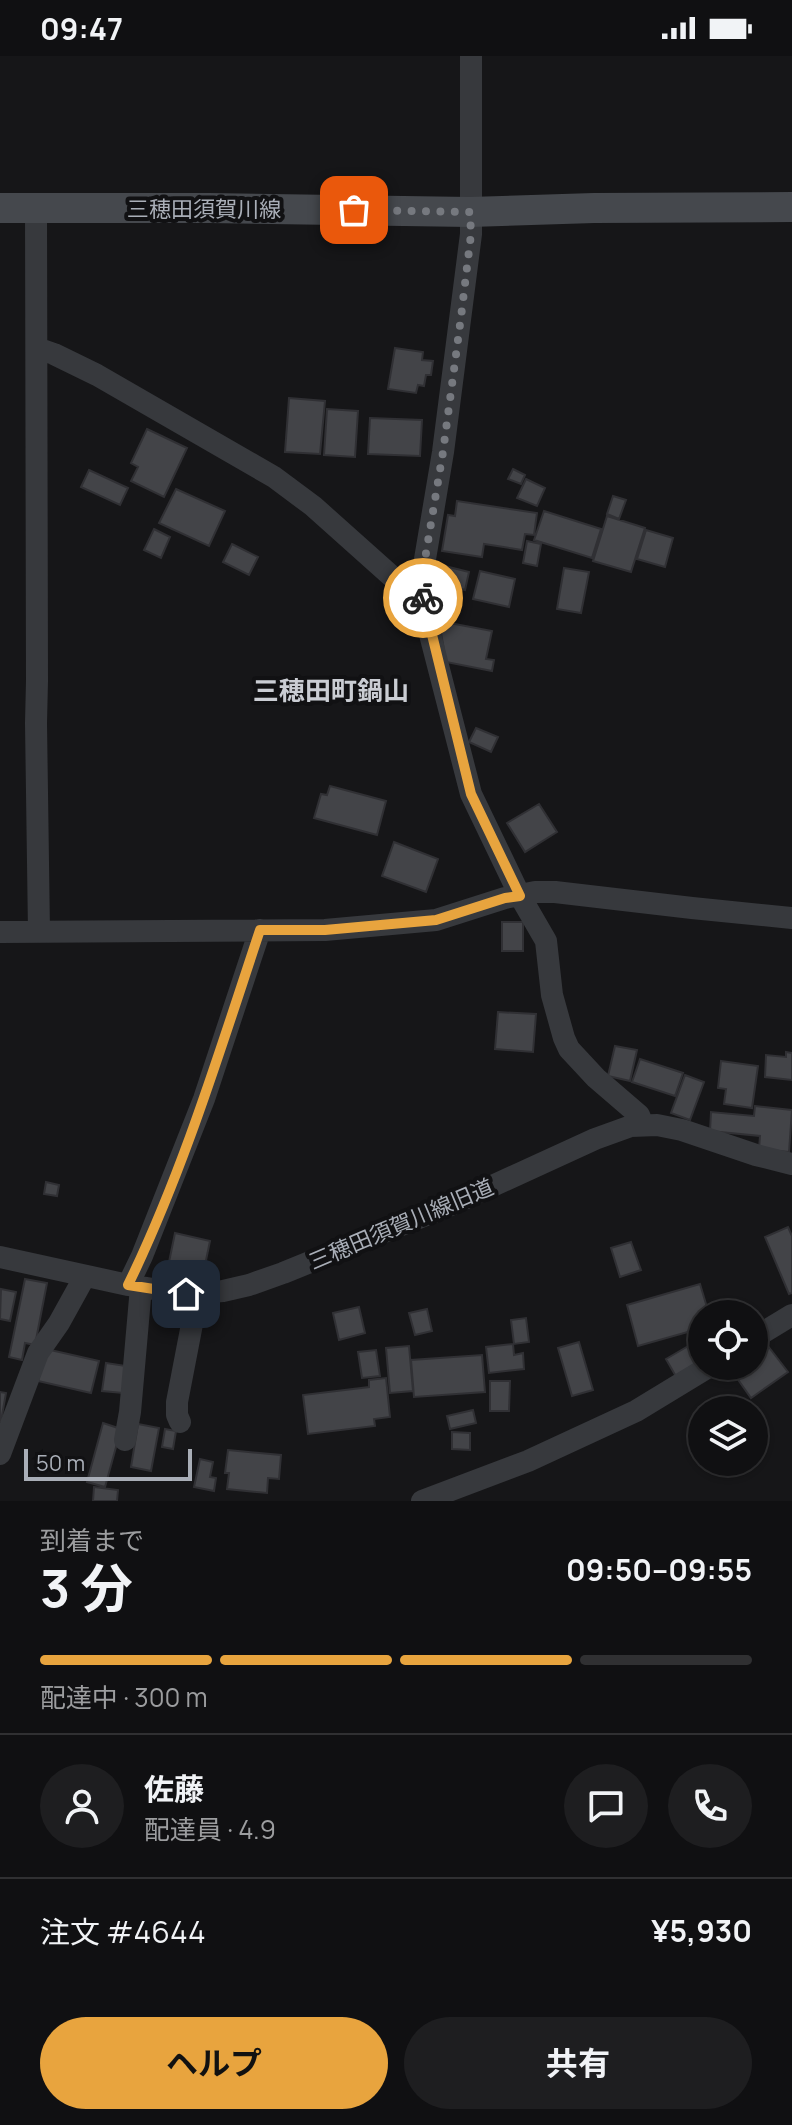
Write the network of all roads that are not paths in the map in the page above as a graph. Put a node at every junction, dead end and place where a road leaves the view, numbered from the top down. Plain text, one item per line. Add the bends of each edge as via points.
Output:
1 (471, 56) edge
2 (792, 207) edge
3 (0, 208) edge
4 (36, 209) junction
5 (470, 212) junction
6 (37, 348) junction
7 (422, 596) junction
8 (520, 896) junction
9 (792, 918) edge
10 (260, 930) junction
11 (0, 932) edge
12 (39, 932) junction
13 (643, 1125) junction
14 (792, 1164) edge
15 (0, 1257) edge
16 (85, 1276) junction
17 (134, 1286) junction
18 (198, 1293) junction
19 (792, 1315) edge
20 (768, 1330) edge
21 (688, 1379) edge
22 (180, 1422) dead end
23 (125, 1440) dead end
24 (0, 1454) edge
25 (422, 1501) edge

1 - 5 street
2 - 5 main road, 三穂田須賀川線
3 - 4 main road, 三穂田須賀川線
4 - 5 main road, 三穂田須賀川線
4 - 6 street
5 - 7 street via 458,344
6 - 7 street via 97,375 274,477 407,590
6 - 12 street
7 - 8 street via 471,794
8 - 9 street via 555,892
8 - 10 street via 436,920
8 - 13 street via 546,941 556,1013 569,1049 639,1115
10 - 12 street
10 - 17 street
11 - 12 street
13 - 14 street, 三穂田須賀川線旧道 via 682,1130
13 - 18 street, 三穂田須賀川線旧道 via 595,1139 283,1273
15 - 16 street, 三穂田須賀川線旧道
16 - 17 street, 三穂田須賀川線旧道
16 - 24 street via 38,1353
17 - 18 street, 三穂田須賀川線旧道
17 - 23 street
18 - 22 street via 177,1402
19 - 20 street
21 - 25 street via 636,1411 528,1461

